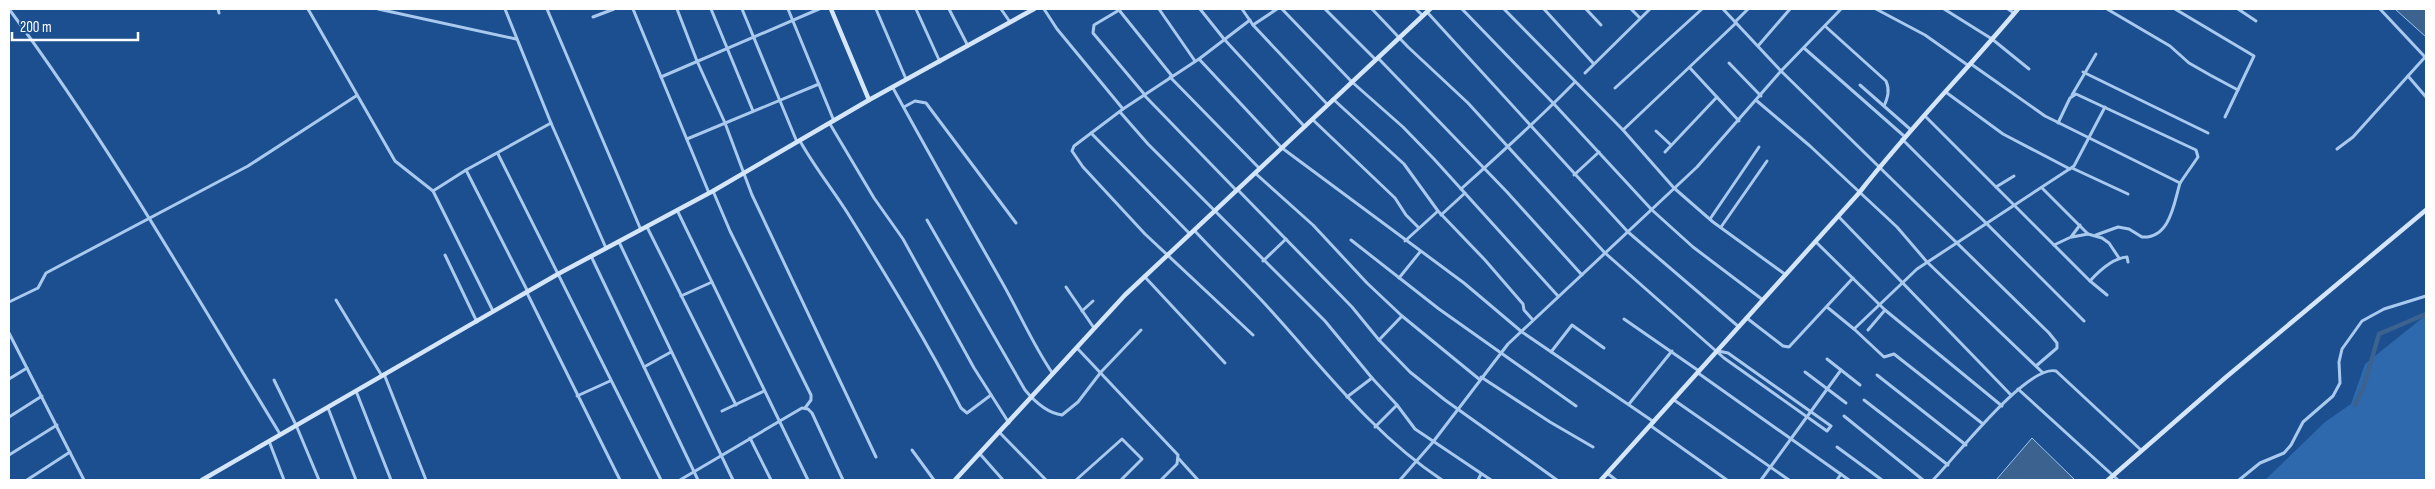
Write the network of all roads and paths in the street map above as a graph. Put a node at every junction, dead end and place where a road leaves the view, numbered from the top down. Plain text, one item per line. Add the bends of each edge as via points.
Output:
1 (10, 9) edge
2 (308, 9) edge
3 (378, 9) edge
4 (505, 9) edge
5 (547, 9) edge
6 (614, 9) edge
7 (633, 9) edge
8 (677, 9) edge
9 (711, 9) edge
10 (742, 9) edge
11 (788, 9) edge
12 (819, 9) edge
13 (831, 9) edge
14 (876, 9) edge
15 (916, 9) edge
16 (957, 9) edge
17 (1001, 9) edge
18 (1034, 9) edge
19 (1044, 9) edge
20 (1159, 9) edge
21 (1200, 9) edge
22 (1242, 9) edge
23 (1277, 9) edge
24 (1282, 9) edge
25 (1325, 9) edge
26 (1372, 9) edge
27 (1416, 9) edge
28 (1462, 9) edge
29 (1504, 9) edge
30 (1544, 9) edge
31 (1586, 9) edge
32 (1631, 9) edge
33 (1650, 9) edge
34 (1702, 9) edge
35 (1723, 9) edge
36 (1748, 9) edge
37 (1790, 9) edge
38 (1841, 9) edge
39 (1876, 9) edge
40 (1944, 9) edge
41 (2008, 9) edge
42 (2018, 9) edge
43 (2107, 9) edge
44 (2175, 9) edge
45 (2238, 9) edge
46 (2380, 9) edge
47 (950, 10) edge
48 (1117, 10) edge
49 (1427, 12) edge
50 (2014, 13) junction
51 (593, 17) dead end
52 (1640, 18) junction
53 (792, 20) junction
54 (1250, 20) junction
55 (2256, 21) dead end
56 (1010, 22) junction
57 (1736, 23) junction
58 (1253, 24) junction
59 (1602, 25) dead end
60 (1825, 26) junction
61 (1398, 37) junction
62 (754, 38) junction
63 (517, 39) junction
64 (1992, 39) junction
65 (1224, 40) junction
66 (968, 46) junction
67 (1758, 46) junction
68 (728, 48) junction
69 (1804, 48) junction
70 (2096, 54) dead end
71 (2425, 56) edge
72 (1377, 59) junction
73 (1197, 60) junction
74 (697, 61) junction
75 (940, 62) junction
76 (1729, 62) dead end
77 (1594, 63) junction
78 (1970, 65) junction
79 (1690, 68) junction
80 (2029, 69) dead end
81 (1781, 72) junction
82 (2083, 72) junction
83 (1585, 73) dead end
84 (1171, 76) junction
85 (2408, 76) junction
86 (661, 77) junction
87 (906, 80) junction
88 (1352, 82) junction
89 (1576, 82) junction
90 (819, 84) junction
91 (1860, 85) dead end
92 (893, 88) junction
93 (1615, 88) dead end
94 (2238, 90) junction
95 (1947, 92) junction
96 (1144, 95) junction
97 (2072, 95) junction
98 (356, 96) junction
99 (1761, 96) junction
100 (1717, 97) junction
101 (2426, 98) edge
102 (1333, 99) junction
103 (781, 100) junction
104 (869, 100) junction
105 (1756, 101) junction
106 (1328, 104) junction
107 (1554, 104) junction
108 (1884, 106) junction
109 (904, 107) junction
110 (2105, 107) junction
111 (1122, 110) junction
112 (754, 111) junction
113 (1925, 116) junction
114 (2225, 117) dead end
115 (1312, 120) junction
116 (1739, 121) junction
117 (551, 123) junction
118 (725, 123) junction
119 (832, 123) junction
120 (2058, 123) junction
121 (1530, 124) junction
122 (1304, 127) junction
123 (1910, 129) junction
124 (1623, 130) junction
125 (1656, 131) dead end
126 (1091, 133) junction
127 (2208, 133) dead end
128 (1903, 137) junction
129 (2090, 138) junction
130 (687, 139) junction
131 (799, 141) junction
132 (1671, 145) junction
133 (1507, 146) junction
134 (1759, 146) dead end
135 (1282, 148) junction
136 (2337, 149) dead end
137 (1599, 152) junction
138 (1665, 152) dead end
139 (498, 154) junction
140 (1767, 161) dead end
141 (1484, 168) junction
142 (1879, 168) junction
143 (2071, 168) junction
144 (1260, 169) junction
145 (466, 170) junction
146 (743, 173) junction
147 (1255, 173) junction
148 (1574, 175) junction
149 (2014, 176) dead end
150 (2180, 182) junction
151 (1996, 187) junction
152 (1674, 188) junction
153 (2042, 188) junction
154 (1461, 189) junction
155 (1237, 190) junction
156 (433, 191) junction
157 (711, 192) junction
158 (1859, 193) junction
159 (1465, 194) junction
160 (2128, 194) dead end
161 (2014, 205) junction
162 (677, 210) junction
163 (1652, 210) junction
164 (2426, 210) edge
165 (1438, 211) junction
166 (1214, 212) junction
167 (1441, 215) junction
168 (1838, 215) junction
169 (148, 217) junction
170 (1710, 218) junction
171 (927, 220) dead end
172 (1016, 223) dead end
173 (1986, 225) junction
174 (2080, 225) junction
175 (646, 227) junction
176 (1721, 227) junction
177 (1419, 228) junction
178 (641, 230) junction
179 (1192, 232) junction
180 (1628, 232) junction
181 (2088, 234) junction
182 (2096, 235) junction
183 (2071, 238) junction
184 (1286, 239) junction
185 (1351, 240) dead end
186 (618, 242) junction
187 (1405, 242) junction
188 (1816, 242) junction
189 (1957, 244) junction
190 (2054, 245) junction
191 (606, 248) junction
192 (1420, 252) junction
193 (1605, 254) junction
194 (445, 255) dead end
195 (1167, 255) junction
196 (591, 256) junction
197 (2119, 258) junction
198 (1262, 261) junction
199 (1927, 262) junction
200 (2128, 262) dead end
201 (558, 274) junction
202 (1582, 275) junction
203 (1786, 275) junction
204 (1144, 276) junction
205 (1399, 278) junction
206 (1853, 278) junction
207 (2090, 281) junction
208 (712, 282) junction
209 (1904, 282) junction
210 (1066, 287) dead end
211 (528, 293) junction
212 (2107, 295) dead end
213 (681, 296) junction
214 (1558, 296) junction
215 (2426, 296) edge
216 (336, 300) dead end
217 (1764, 300) junction
218 (1093, 301) dead end
219 (9, 302) edge
220 (1880, 306) junction
221 (1827, 307) junction
222 (1885, 310) junction
223 (1082, 311) junction
224 (494, 312) junction
225 (1402, 316) junction
226 (1532, 319) junction
227 (1624, 319) dead end
228 (1748, 319) junction
229 (2084, 321) dead end
230 (477, 322) junction
231 (1739, 328) junction
232 (1094, 329) junction
233 (1854, 329) junction
234 (1141, 330) dead end
235 (1868, 330) dead end
236 (1522, 332) junction
237 (9, 333) edge
238 (1253, 335) dead end
239 (10, 339) edge
240 (1379, 340) junction
241 (1077, 348) junction
242 (1604, 348) dead end
243 (1672, 351) junction
244 (1718, 351) junction
245 (671, 352) junction
246 (1551, 352) junction
247 (1501, 353) junction
248 (1827, 359) dead end
249 (1225, 363) dead end
250 (2036, 366) junction
251 (644, 367) junction
252 (27, 368) junction
253 (1841, 370) junction
254 (1101, 372) junction
255 (1699, 372) junction
256 (1805, 372) dead end
257 (2042, 372) junction
258 (1054, 374) junction
259 (383, 375) junction
260 (1877, 375) dead end
261 (1372, 378) junction
262 (1480, 378) junction
263 (9, 379) edge
264 (274, 380) dead end
265 (610, 381) junction
266 (1860, 385) dead end
267 (1827, 389) junction
268 (2018, 389) junction
269 (356, 391) junction
270 (764, 391) junction
271 (991, 395) junction
272 (2012, 395) junction
273 (42, 396) junction
274 (578, 396) junction
275 (1347, 397) junction
276 (1031, 398) junction
277 (1674, 400) junction
278 (1864, 400) dead end
279 (1846, 403) dead end
280 (1629, 404) junction
281 (736, 405) junction
282 (1398, 405) junction
283 (1576, 406) dead end
284 (2002, 406) junction
285 (327, 407) junction
286 (805, 408) junction
287 (1456, 408) junction
288 (722, 411) dead end
289 (1811, 412) junction
290 (1808, 416) junction
291 (1844, 416) dead end
292 (9, 417) edge
293 (779, 421) junction
294 (1009, 423) junction
295 (1984, 424) junction
296 (56, 425) junction
297 (296, 425) junction
298 (1653, 425) junction
299 (1374, 427) junction
300 (1000, 433) junction
301 (280, 434) junction
302 (750, 438) junction
303 (1791, 439) junction
304 (268, 441) junction
305 (1433, 442) junction
306 (1966, 445) junction
307 (1593, 446) dead end
308 (1837, 447) dead end
309 (912, 450) dead end
310 (2141, 450) junction
311 (70, 452) junction
312 (980, 454) junction
313 (9, 455) edge
314 (720, 456) junction
315 (876, 456) dead end
316 (1178, 459) junction
317 (1415, 462) junction
318 (1948, 465) junction
319 (1770, 467) junction
320 (694, 472) junction
321 (1608, 473) junction
322 (1482, 474) junction
323 (1841, 474) junction
324 (2113, 476) junction
325 (958, 479) edge
326 (28, 480) edge
327 (84, 480) edge
328 (202, 480) edge
329 (284, 480) edge
330 (319, 480) edge
331 (356, 480) edge
332 (391, 480) edge
333 (426, 480) edge
334 (620, 480) edge
335 (661, 480) edge
336 (680, 480) edge
337 (698, 480) edge
338 (733, 480) edge
339 (771, 480) edge
340 (808, 480) edge
341 (843, 480) edge
342 (934, 480) edge
343 (1003, 480) edge
344 (1046, 480) edge
345 (1076, 480) edge
346 (1121, 480) edge
347 (1161, 480) edge
348 (1198, 480) edge
349 (1400, 480) edge
350 (1442, 480) edge
351 (1478, 480) edge
352 (1491, 480) edge
353 (1557, 480) edge
354 (1601, 480) edge
355 (1616, 480) edge
356 (1727, 480) edge
357 (1761, 480) edge
358 (1789, 480) edge
359 (1836, 480) edge
360 (1849, 480) edge
361 (1882, 480) edge
362 (1923, 480) edge
363 (1933, 480) edge
364 (2108, 480) edge
365 (2118, 480) edge
366 (2239, 480) edge

1 - 169 street
2 - 98 street
3 - 63 street
4 - 63 street
5 - 178 street
6 - 51 street
7 - 86 street
8 - 74 street
9 - 68 street
10 - 62 street
11 - 53 street
12 - 53 street
13 - 104 street
14 - 87 street
15 - 75 street
16 - 47 street
17 - 56 street
18 - 56 street
19 - 111 street
20 - 73 street
21 - 65 street
22 - 54 street
23 - 58 street
24 - 88 street
25 - 72 street
26 - 61 street
27 - 49 street
28 - 107 street
29 - 89 street
30 - 77 street
31 - 59 street
32 - 52 street
33 - 52 street
34 - 93 street
35 - 57 street
36 - 57 street
37 - 67 street
38 - 60 street
39 - 78 street via 1934,40
40 - 64 street
41 - 50 street
42 - 50 street
43 - 94 street via 2170,46 2210,76
44 - 94 street via 2254,56
45 - 55 street
46 - 71 street
47 - 66 street
48 - 84 street
48 - 96 street via 1094,25 1094,33
49 - 61 street
49 - 121 street
50 - 64 street
52 - 77 street
53 - 62 street
53 - 90 street
54 - 58 street
54 - 65 street
56 - 66 street
57 - 67 street
57 - 79 street
58 - 106 street
60 - 69 street
60 - 108 street via 1886,81 1888,95
61 - 72 street
61 - 133 street via 1468,103
62 - 68 street
62 - 103 street
63 - 117 street
64 - 78 street
64 - 80 street
65 - 73 street
65 - 122 street
66 - 75 street
67 - 81 street
68 - 74 street
68 - 112 street
69 - 81 street
69 - 128 street
70 - 82 street
71 - 85 street
72 - 88 street
72 - 141 street
73 - 84 street
73 - 135 street
74 - 86 street
74 - 118 street
75 - 87 street
76 - 99 street
77 - 83 street
78 - 95 street
78 - 120 street
79 - 100 street
79 - 124 street
81 - 99 street
81 - 142 street
82 - 97 street
82 - 127 street
84 - 96 street
84 - 144 street
85 - 101 street
85 - 136 street via 2353,137
86 - 130 street
87 - 92 street
88 - 102 street
88 - 154 street via 1403,127
89 - 107 street
89 - 124 street
90 - 103 street
90 - 119 street
91 - 108 street
92 - 104 street
92 - 109 street
94 - 114 street
95 - 113 street
95 - 143 street via 2004,134
96 - 111 street
96 - 155 street
97 - 110 street
97 - 120 street
98 - 156 street via 395,161
98 - 169 street via 248,166
99 - 105 street
100 - 116 street
100 - 132 street
102 - 106 street
102 - 165 street via 1404,164
103 - 112 street
103 - 131 street
104 - 119 street
105 - 116 street
105 - 158 street
106 - 115 street
107 - 121 street
107 - 137 street
108 - 123 street
109 - 172 street via 915,101 926,103
109 - 258 street
110 - 129 street
110 - 150 street via 2196,150 2198,157
111 - 126 street
111 - 166 street via 1134,130
112 - 118 street
113 - 123 street
113 - 151 street
115 - 122 street
115 - 177 street via 1395,198
116 - 152 street
117 - 139 street
117 - 191 street
118 - 130 street
118 - 146 street
119 - 131 street
119 - 271 street via 874,198 903,239
120 - 129 street
121 - 133 street
121 - 148 street
122 - 135 street
123 - 128 street
124 - 152 street
125 - 132 street
126 - 179 street
126 - 195 street via 1072,151 1083,167
128 - 142 street
128 - 173 street
129 - 143 street
129 - 150 street
130 - 157 street
131 - 146 street
131 - 271 street via 897,293 961,408 967,413
132 - 138 street
133 - 141 street
133 - 193 street
134 - 170 street
135 - 144 street
135 - 187 street
137 - 148 street
137 - 163 street
139 - 145 street
139 - 201 street
140 - 176 street
141 - 154 street
141 - 202 street
142 - 158 street
142 - 189 street
143 - 153 street
143 - 160 street
144 - 147 street
145 - 156 street
145 - 211 street
146 - 157 street
146 - 315 street
147 - 155 street
147 - 225 street via 1314,225
148 - 180 street
149 - 151 street
150 - 182 street via 2168,221 2158,233 2142,237 2118,227
151 - 161 street
152 - 163 street
152 - 170 street
153 - 161 street
153 - 174 street
154 - 159 street
155 - 166 street
155 - 184 street
156 - 224 street
157 - 162 street
157 - 286 street via 811,395
158 - 168 street
158 - 199 street via 1897,227
159 - 167 street
159 - 214 street
161 - 173 street
161 - 190 street
162 - 175 street
162 - 208 street
163 - 180 street
163 - 217 street via 1694,247
164 - 310 street
165 - 167 street
165 - 177 street
166 - 179 street
166 - 198 street
167 - 226 street via 1486,260
168 - 188 street
168 - 209 street
169 - 219 street via 46,273 38,288
169 - 301 street
170 - 176 street
171 - 276 street
173 - 189 street
173 - 229 street
174 - 181 street
174 - 183 street
175 - 178 street
175 - 213 street
176 - 203 street
177 - 187 street
178 - 186 street
179 - 195 street
179 - 275 street via 1264,302
180 - 193 street
180 - 231 street
181 - 182 street
181 - 183 street
182 - 197 street via 2109,243
183 - 190 street
184 - 198 street
184 - 240 street
185 - 205 street
186 - 191 street
186 - 245 street
187 - 192 street
188 - 203 street
188 - 206 street
189 - 199 street
189 - 250 street via 2057,343 2058,348
190 - 207 street
191 - 196 street
192 - 205 street
192 - 236 street via 1464,283
193 - 202 street
193 - 244 street
194 - 230 street
195 - 204 street
195 - 238 street
196 - 201 street
196 - 251 street
197 - 200 street via 2127,258
197 - 207 street via 2101,269
198 - 261 street via 1325,321
199 - 209 street
199 - 250 street
201 - 211 street
201 - 265 street
202 - 214 street
203 - 217 street
204 - 232 street
204 - 249 street
205 - 247 street
206 - 220 street
206 - 221 street
207 - 212 street
208 - 213 street
208 - 270 street
209 - 220 street
209 - 272 street
210 - 223 street
211 - 224 street
211 - 274 street
213 - 281 street
214 - 226 street
215 - 366 street via 2384,309 2362,321 2342,349 2340,383 2333,396 2303,422 2284,453 2260,464
216 - 259 street
217 - 228 street
218 - 223 street
220 - 222 street
220 - 233 street
221 - 228 street via 1787,348
221 - 233 street
222 - 235 street
222 - 284 street
223 - 232 street
224 - 230 street
225 - 240 street
225 - 262 street
226 - 236 street
227 - 243 street
228 - 231 street
230 - 259 street
231 - 244 street
232 - 241 street
233 - 295 street via 1884,357 1894,354
234 - 254 street
236 - 246 street
236 - 247 street
237 - 239 street
239 - 252 street
240 - 287 street via 1410,372
241 - 254 street
241 - 258 street
242 - 246 street via 1572,325
243 - 255 street
243 - 280 street
244 - 255 street
244 - 289 street via 1728,353
244 - 290 street
245 - 251 street
245 - 314 street
246 - 280 street
247 - 262 street
247 - 283 street
248 - 253 street
250 - 257 street
251 - 320 street
252 - 263 street
252 - 273 street
253 - 266 street
253 - 267 street
254 - 276 street via 1078,402 1062,416 1051,414
254 - 316 street via 1175,450
255 - 277 street
255 - 303 street
256 - 267 street
257 - 268 street
257 - 310 street via 2056,371
258 - 276 street
259 - 269 street
259 - 333 street
260 - 306 street
261 - 275 street
261 - 282 street
262 - 287 street
262 - 307 street
264 - 297 street
265 - 274 street
265 - 335 street
267 - 279 street
267 - 289 street
268 - 272 street
268 - 324 street
269 - 285 street
269 - 332 street
270 - 281 street
270 - 293 street
271 - 294 street
272 - 284 street
273 - 292 street
273 - 296 street
274 - 334 street
275 - 299 street
276 - 294 street
277 - 298 street
277 - 319 street
278 - 318 street
280 - 298 street
281 - 288 street
282 - 299 street
282 - 305 street via 1409,424
284 - 295 street
285 - 297 street
285 - 331 street
286 - 293 street
286 - 341 street via 812,414
287 - 305 street
287 - 353 street
289 - 290 street
289 - 290 street via 1831,426 1827,431
290 - 303 street
291 - 362 street
293 - 302 street
293 - 340 street
294 - 300 street
295 - 306 street
296 - 311 street
296 - 313 street
297 - 301 street
297 - 330 street
298 - 321 street
298 - 356 street
299 - 317 street
300 - 312 street
300 - 344 street
301 - 304 street
302 - 314 street
302 - 339 street
303 - 319 street
303 - 323 street
304 - 328 street
304 - 329 street
305 - 317 street
305 - 322 street
306 - 318 street
308 - 361 street
309 - 342 street
310 - 324 street
311 - 326 street
311 - 327 street
312 - 325 street
312 - 343 street
314 - 320 street
314 - 338 street
316 - 347 street via 1174,469
316 - 348 street
317 - 349 street
317 - 350 street
318 - 363 street
319 - 357 street
319 - 358 street
320 - 336 street
320 - 337 street
321 - 354 street
321 - 355 street
322 - 351 street
322 - 352 street
323 - 359 street
323 - 360 street
324 - 364 street
324 - 365 street
345 - 346 street via 1122,438 1142,459

